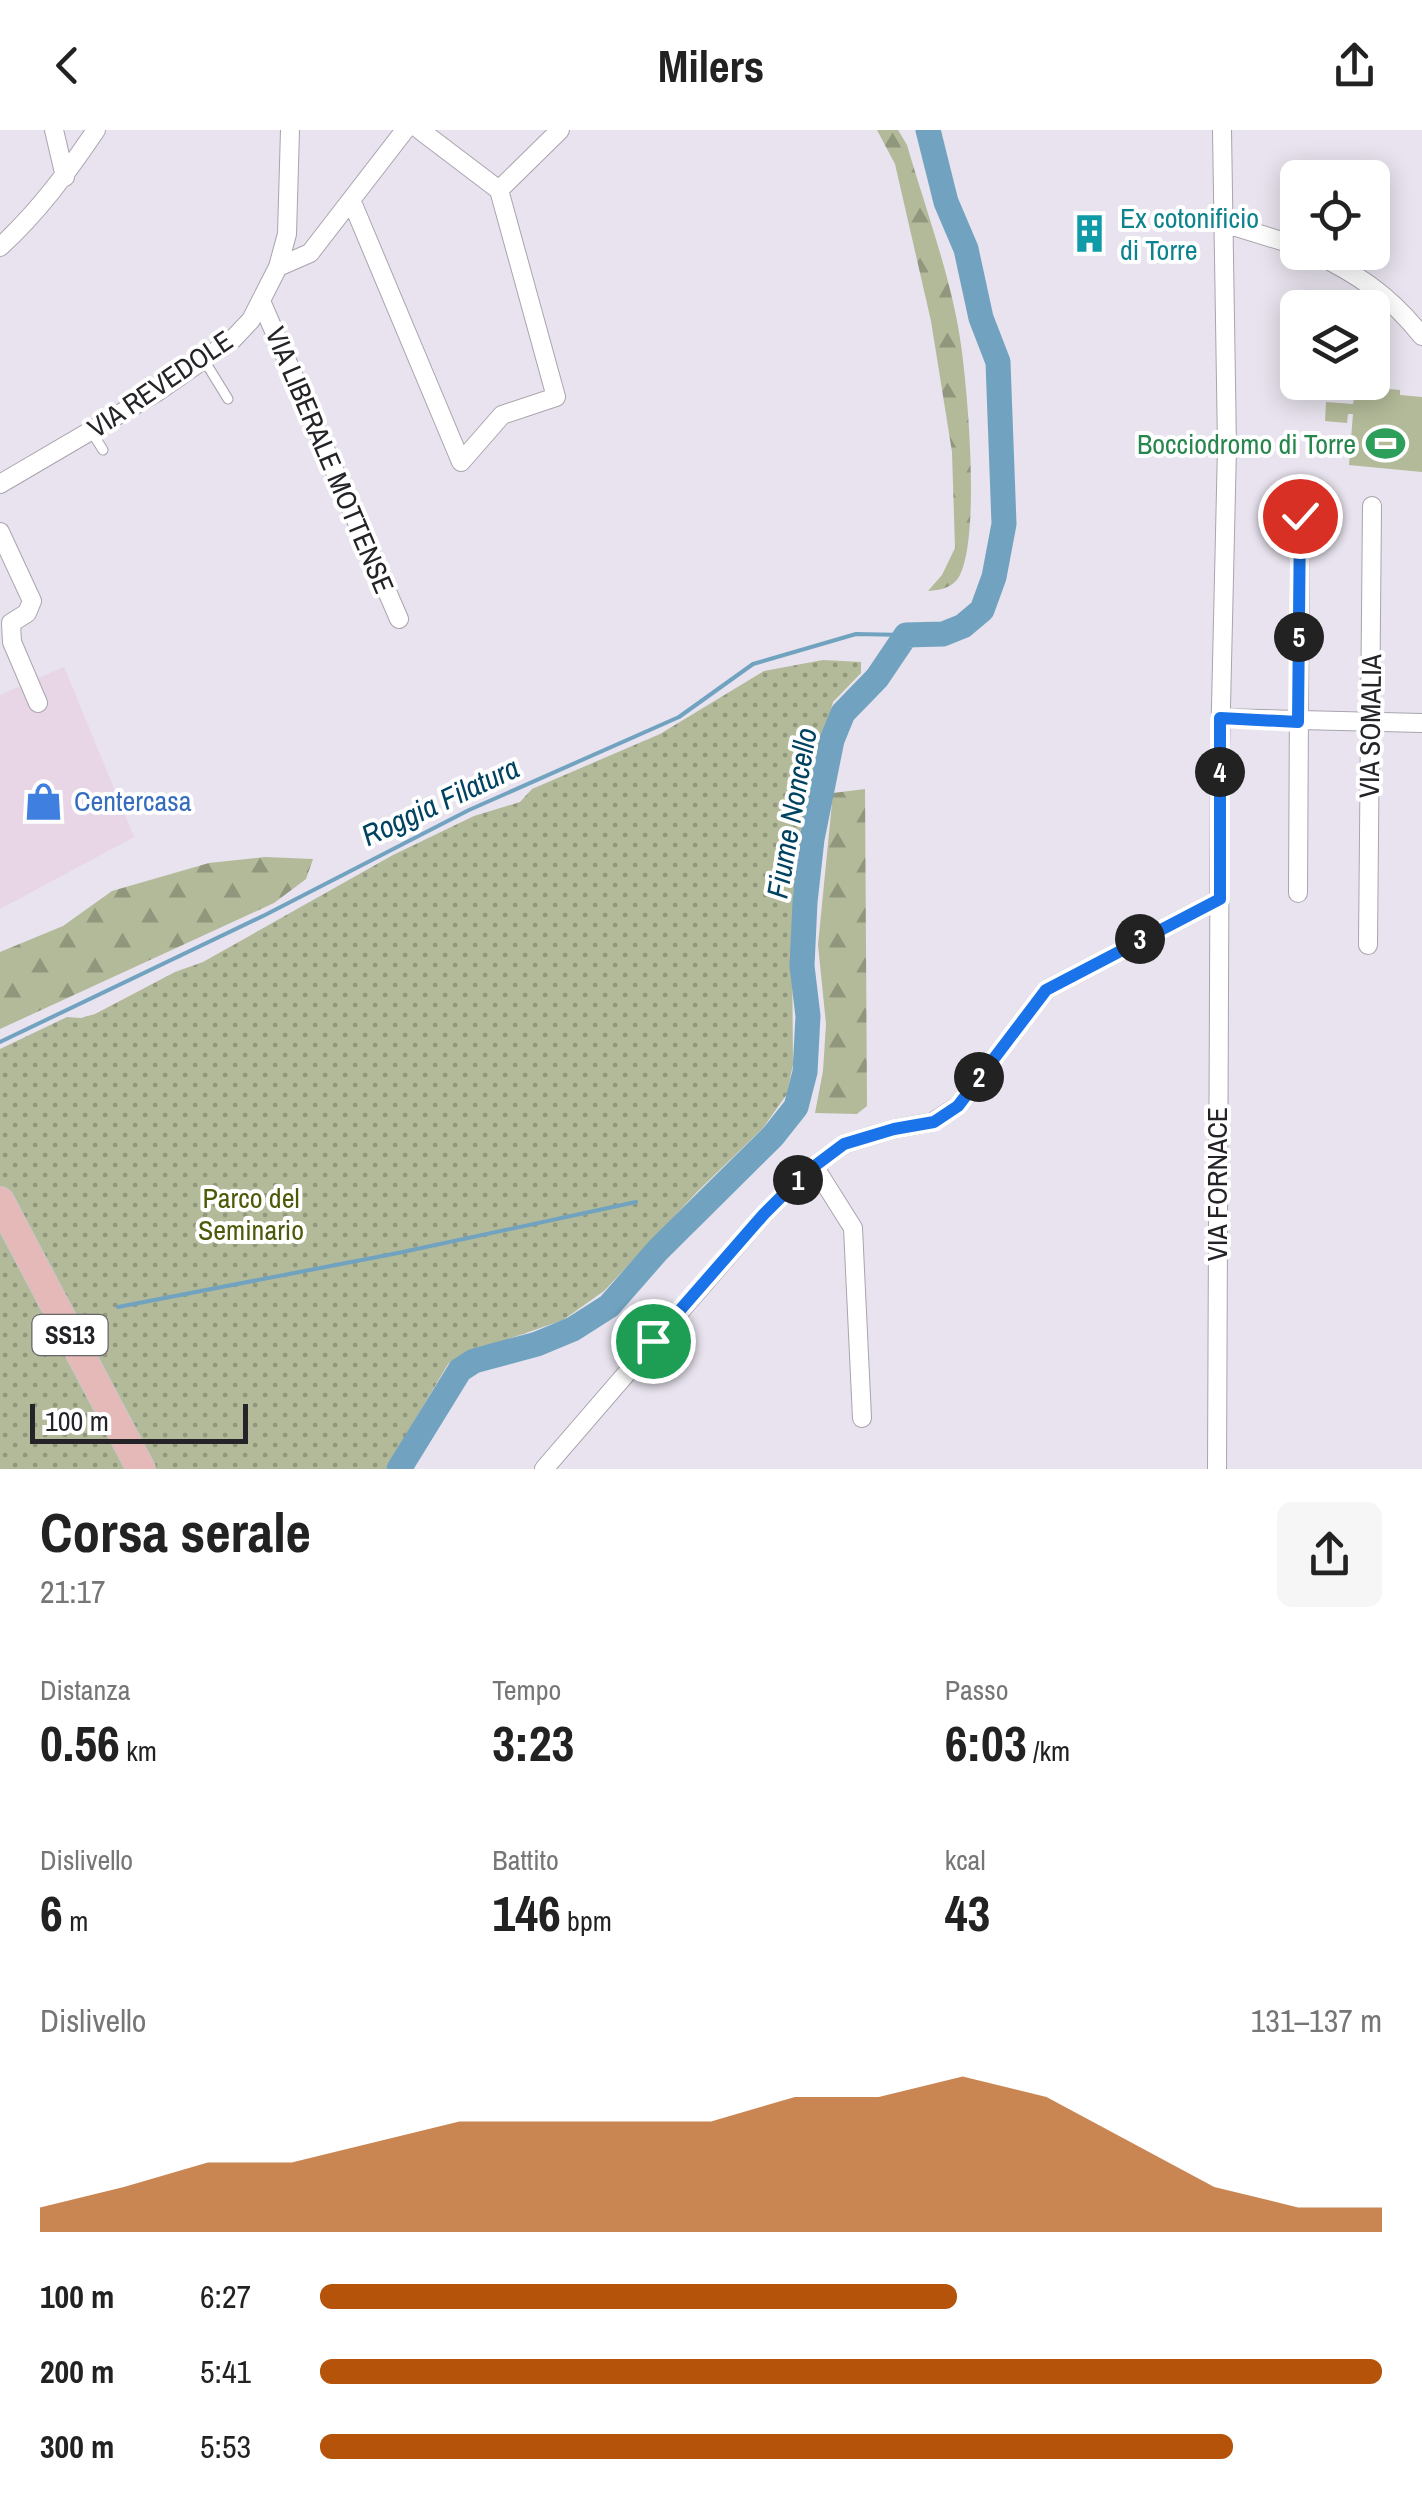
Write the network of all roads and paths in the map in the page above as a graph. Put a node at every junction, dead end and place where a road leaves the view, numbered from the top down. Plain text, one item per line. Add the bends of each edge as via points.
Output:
1 (54, 130) edge
2 (96, 130) edge
3 (290, 130) edge
4 (405, 130) edge
5 (420, 130) edge
6 (560, 130) edge
7 (1222, 130) edge
8 (65, 177) junction
9 (499, 190) junction
10 (352, 202) junction
11 (1223, 223) junction
12 (1280, 240) edge
13 (0, 247) edge
14 (278, 267) junction
15 (1348, 270) edge
16 (262, 301) junction
17 (1422, 336) edge
18 (204, 360) junction
19 (228, 399) dead end
20 (91, 431) junction
21 (103, 450) dead end
22 (0, 484) edge
23 (1372, 506) dead end
24 (1300, 516) dead end
25 (0, 532) edge
26 (399, 619) dead end
27 (5, 624) edge
28 (38, 703) dead end
29 (1220, 718) junction
30 (1298, 722) junction
31 (1370, 723) junction
32 (1422, 724) edge
33 (1298, 892) dead end
34 (1220, 899) junction
35 (1368, 945) dead end
36 (814, 1166) junction
37 (0, 1201) edge
38 (862, 1418) dead end
39 (141, 1469) edge
40 (544, 1469) edge
41 (1217, 1469) edge

1 - 8 street
2 - 8 street
3 - 14 street, VIA REVEDOLE via 288,221
4 - 10 street
5 - 9 street
6 - 9 street
7 - 11 street, VIA FORNACE
8 - 13 street
9 - 10 street via 556,397 502,415 462,462
10 - 14 street via 310,253
11 - 12 street
11 - 29 street, VIA FORNACE via 1227,447
14 - 16 street, VIA REVEDOLE
15 - 17 street via 1399,308
16 - 18 street, VIA REVEDOLE via 234,339
16 - 26 street, VIA LIBERALE MOTTENSE
18 - 19 lane
18 - 20 street, VIA REVEDOLE
20 - 21 lane
20 - 22 street, VIA REVEDOLE
23 - 31 street, VIA SOMALIA
24 - 30 street
25 - 27 street via 32,601 27,613
27 - 28 street
29 - 30 street
29 - 34 street, VIA FORNACE
30 - 31 street
30 - 33 street
31 - 32 street
31 - 35 street, VIA SOMALIA
34 - 36 street via 1046,990 944,1117 844,1144
34 - 41 street, VIA FORNACE
36 - 38 street via 853,1228
36 - 40 street via 764,1214
37 - 39 main road, SS13

